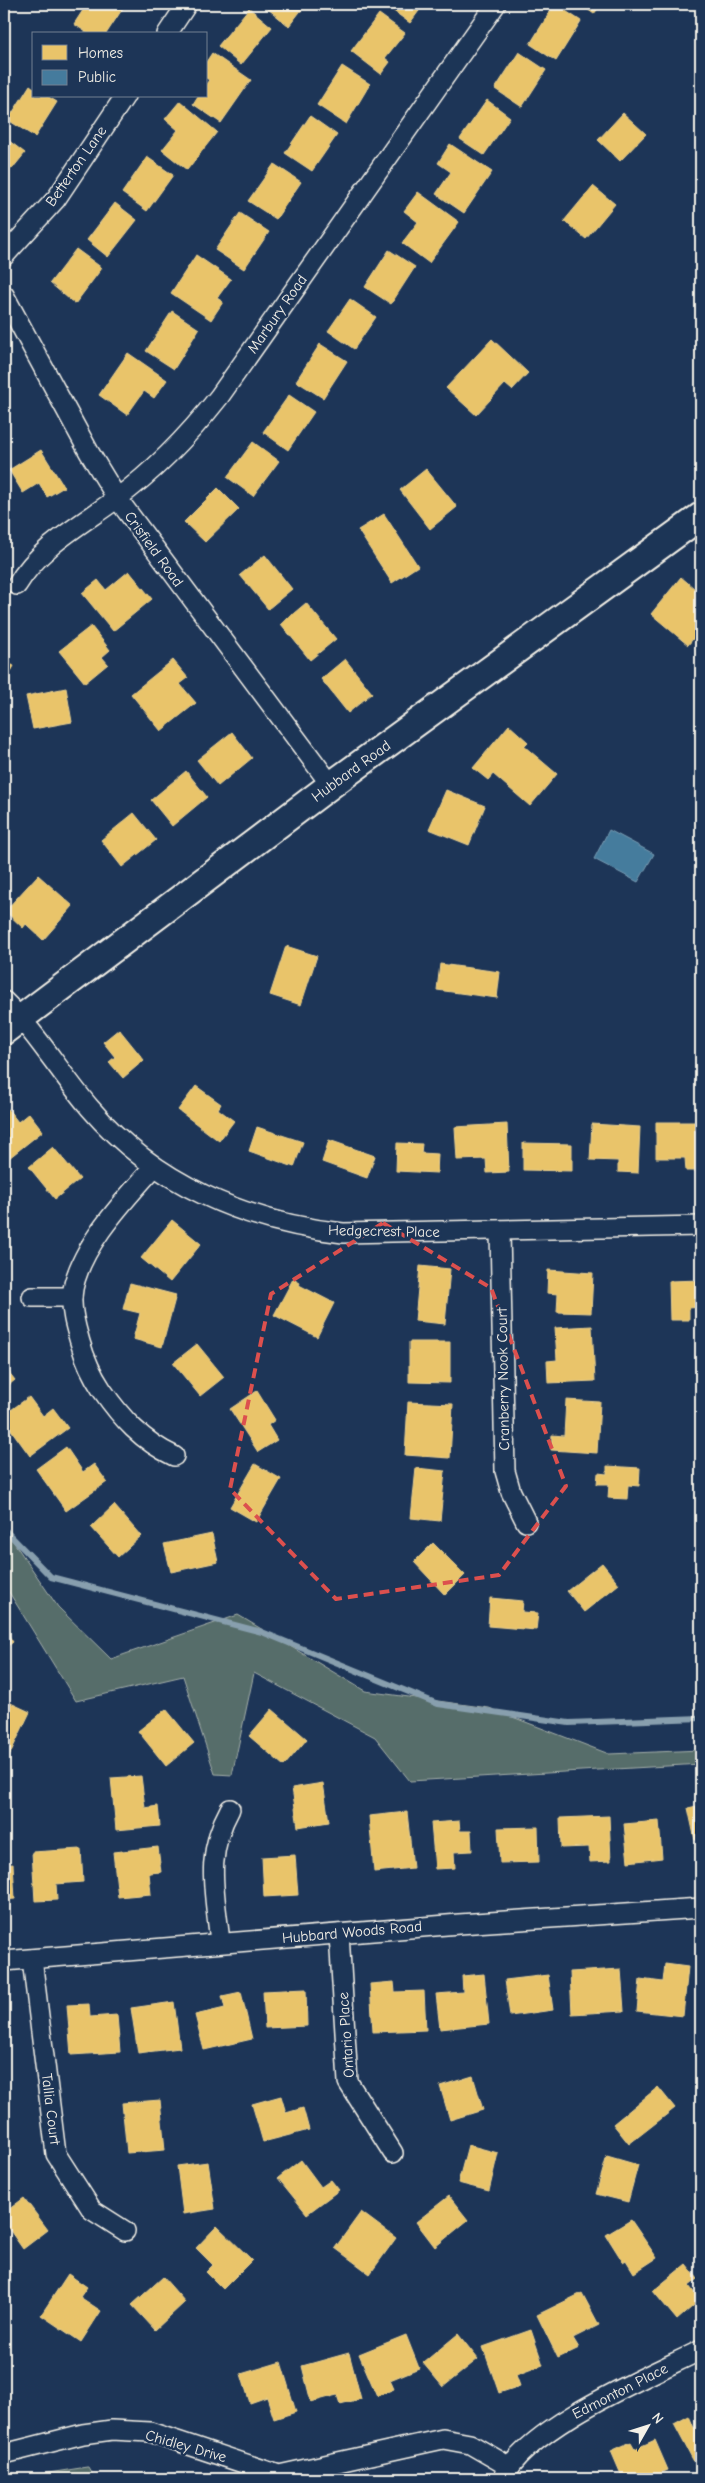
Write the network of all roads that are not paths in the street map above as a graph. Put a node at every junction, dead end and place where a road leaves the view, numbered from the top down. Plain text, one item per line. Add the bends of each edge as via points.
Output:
1 (187, 4) edge
2 (496, 4) edge
3 (168, 32) edge
4 (124, 98) edge
5 (4, 256) edge
6 (4, 295) edge
7 (117, 498) junction
8 (701, 516) edge
9 (17, 585) dead end
10 (331, 785) junction
11 (10, 1017) edge
12 (154, 1166) junction
13 (701, 1226) edge
14 (500, 1231) junction
15 (32, 1297) dead end
16 (72, 1298) junction
17 (174, 1456) dead end
18 (526, 1522) dead end
19 (230, 1809) dead end
20 (701, 1908) edge
21 (340, 1934) junction
22 (220, 1942) junction
23 (32, 1959) junction
24 (4, 1961) edge
25 (393, 2153) dead end
26 (125, 2231) dead end
27 (701, 2350) edge
28 (4, 2454) edge
29 (506, 2473) edge

1 - 3 street
2 - 7 street, Marbury Road via 219,397 177,447
4 - 5 street, Betterton Lane via 56,199
6 - 7 street, Crisfield Road
7 - 9 street, Marbury Road via 58,540 25,572
7 - 10 street, Crisfield Road
8 - 10 main road, Hubbard Road
10 - 11 main road, Hubbard Road
11 - 12 street, Hedgecrest Place via 118,1137
12 - 14 street, Hedgecrest Place via 206,1196 240,1210 266,1220 310,1229 343,1233
12 - 16 street via 110,1216 96,1238 77,1277
13 - 14 street, Hedgecrest Place
14 - 18 street, Cranberry Nook Court via 505,1471
15 - 16 street
16 - 17 street via 74,1322 86,1363 99,1385 131,1428
19 - 22 street via 214,1848 212,1870
20 - 21 street, Hubbard Woods Road
21 - 22 street, Hubbard Woods Road
21 - 25 street, Ontario Place via 348,2082
22 - 23 street, Hubbard Woods Road
23 - 24 street, Hubbard Woods Road
23 - 26 street, Tallia Court via 56,2154 92,2210
27 - 29 street, Edmonton Place via 562,2420
28 - 29 street, Chidley Drive via 83,2434 112,2430 150,2432 279,2475 443,2440 470,2444

